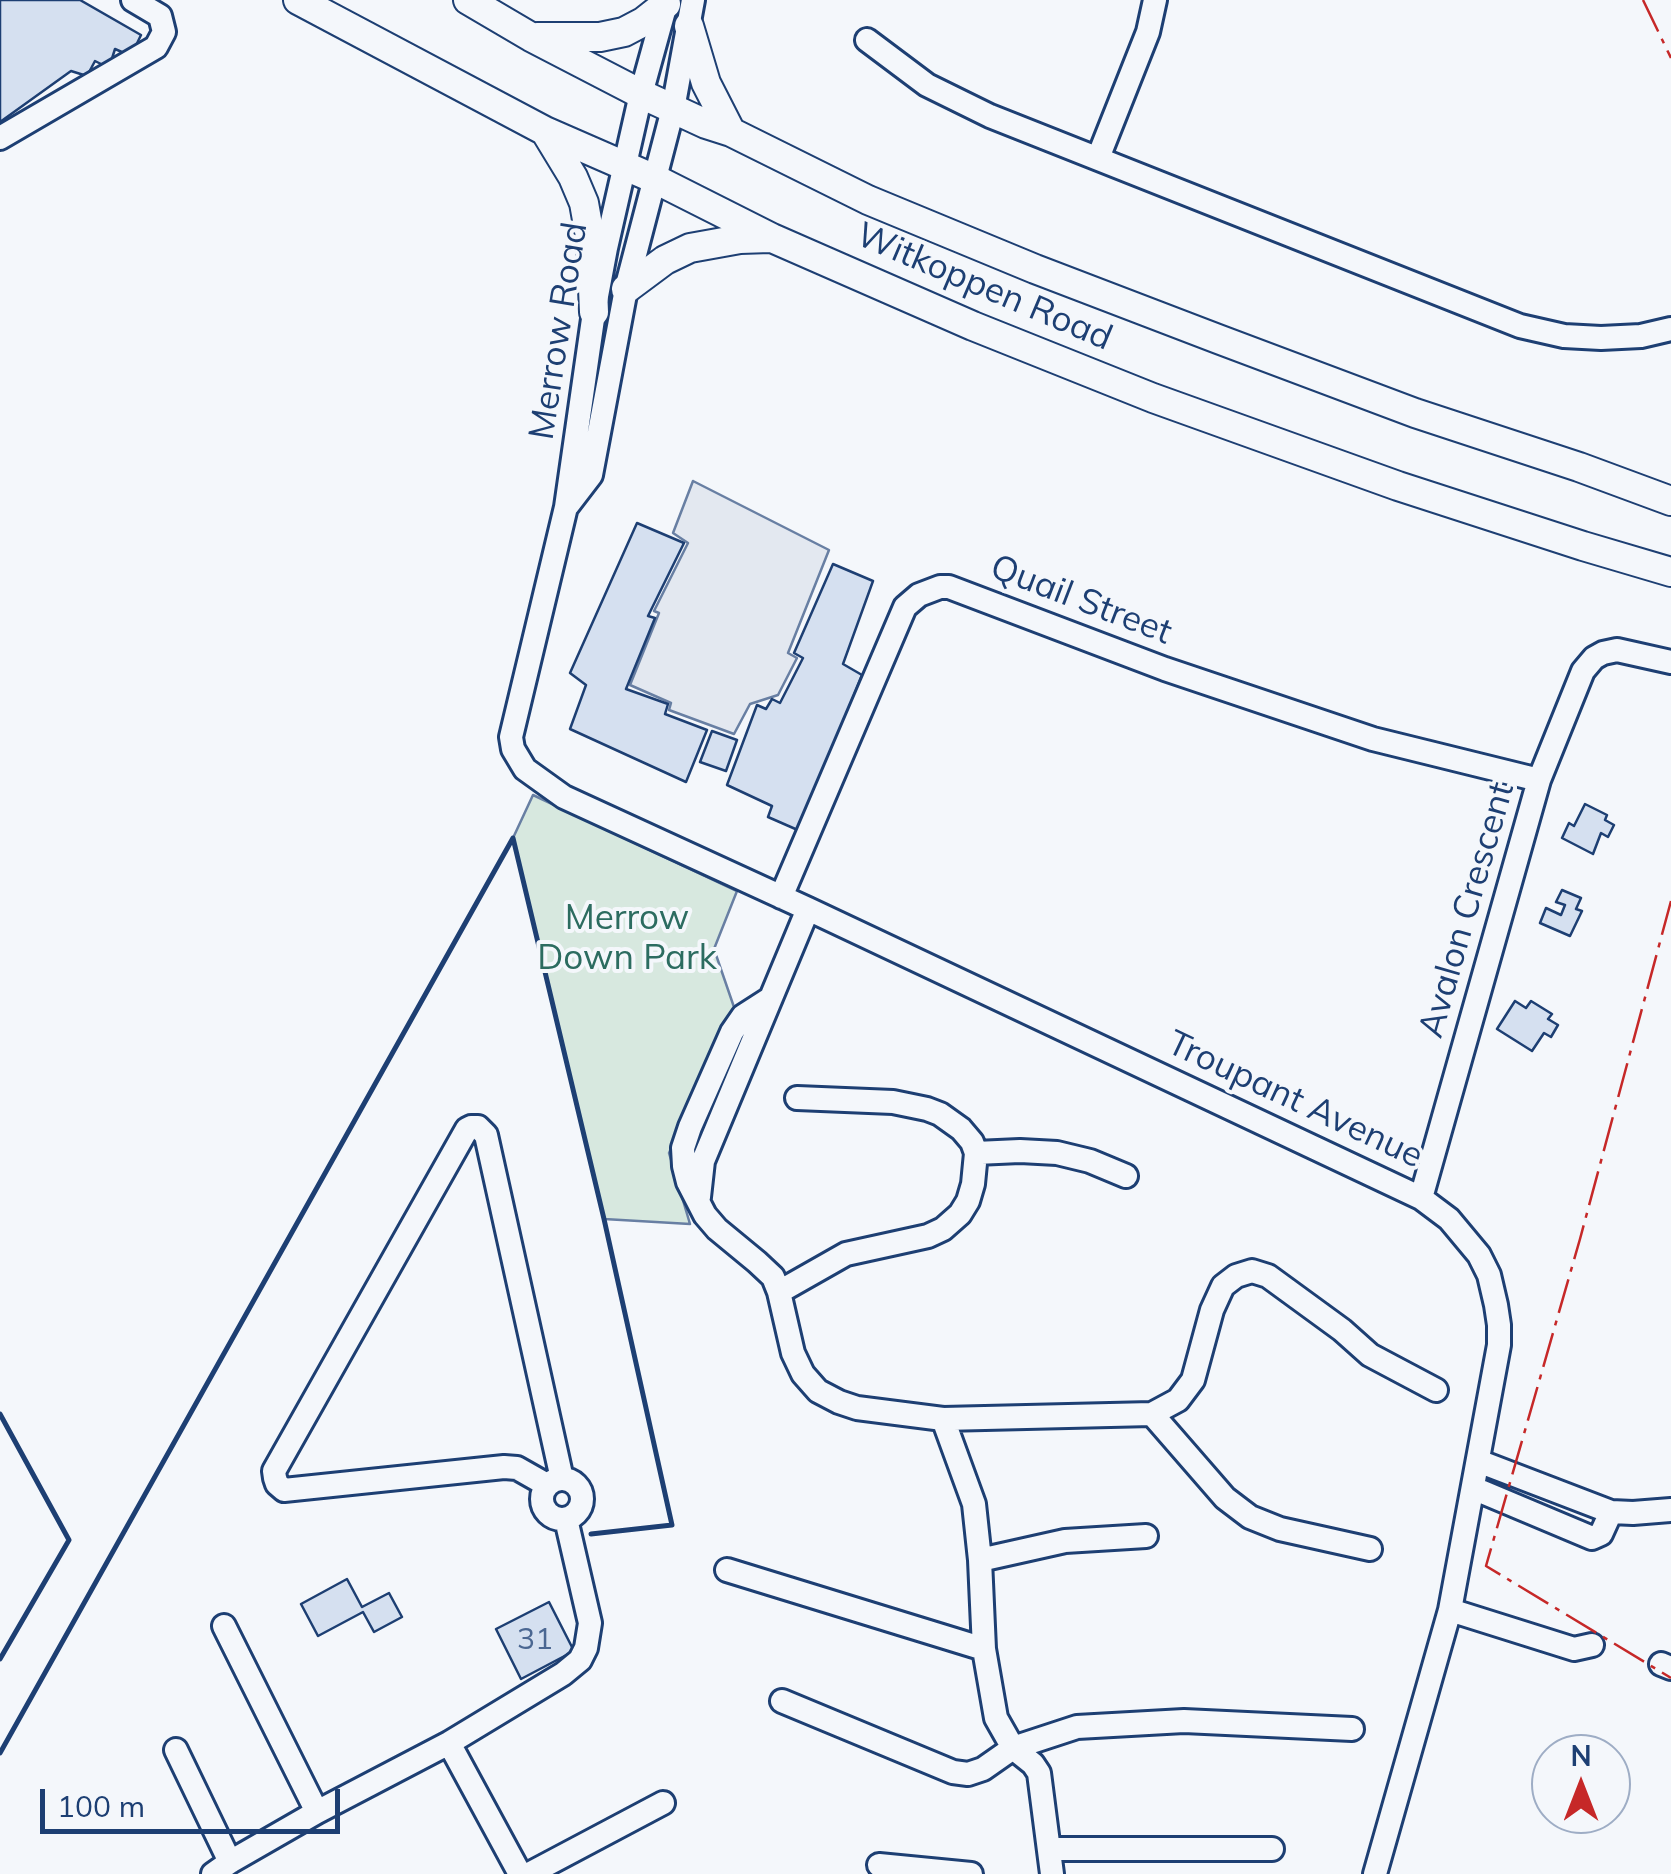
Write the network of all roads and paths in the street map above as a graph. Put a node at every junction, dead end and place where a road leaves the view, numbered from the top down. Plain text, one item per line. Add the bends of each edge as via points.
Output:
1 (133, 0) edge
2 (298, 0) edge
3 (468, 0) edge
4 (1154, 0) edge
5 (679, 7) edge
6 (531, 37) junction
7 (867, 40) dead end
8 (641, 94) junction
9 (673, 109) junction
10 (545, 131) junction
11 (731, 132) junction
12 (0, 138) edge
13 (1098, 158) junction
14 (624, 166) junction
15 (655, 180) junction
16 (772, 238) junction
17 (626, 289) junction
18 (594, 312) junction
19 (1671, 329) edge
20 (1671, 501) edge
21 (566, 508) junction
22 (1671, 572) edge
23 (1671, 662) edge
24 (511, 737) joint
25 (1540, 780) junction
26 (782, 897) junction
27 (808, 909) junction
28 (797, 1098) dead end
29 (976, 1153) junction
30 (1126, 1176) dead end
31 (1421, 1198) junction
32 (779, 1292) junction
33 (1436, 1390) dead end
34 (1152, 1414) junction
35 (943, 1419) junction
36 (1478, 1460) junction
37 (555, 1482) junction
38 (1473, 1488) junction
39 (1671, 1510) edge
40 (1612, 1512) junction
41 (1146, 1536) dead end
42 (1370, 1549) dead end
43 (980, 1560) junction
44 (728, 1570) dead end
45 (1450, 1610) junction
46 (224, 1626) dead end
47 (1592, 1645) dead end
48 (984, 1649) junction
49 (782, 1701) dead end
50 (1352, 1729) dead end
51 (449, 1742) junction
52 (1013, 1748) junction
53 (176, 1750) dead end
54 (663, 1802) dead end
55 (317, 1812) junction
56 (1272, 1848) dead end
57 (1049, 1849) junction
58 (879, 1865) dead end
59 (221, 1868) edge
60 (520, 1874) edge
61 (529, 1874) edge
62 (971, 1874) edge
63 (1052, 1874) edge
64 (1376, 1874) edge

1 - 12 street via 160,16 164,32 156,48
2 - 10 main road, Witkoppen Road
3 - 6 main road, Witkoppen Road
4 - 13 street via 1148,32
5 - 6 main road via 616,34
5 - 8 street, Merrow Road
5 - 9 street, Merrow Road
5 - 11 main road
6 - 8 main road, Witkoppen Road
7 - 13 street via 926,86
8 - 9 main road, Witkoppen Road
8 - 14 street, Merrow Road
9 - 11 main road, Witkoppen Road
9 - 15 street, Merrow Road
10 - 14 main road, Witkoppen Road
10 - 18 main road via 584,203
11 - 20 main road, Witkoppen Road via 868,200 1035,270
13 - 19 street via 1520,326 1602,338
14 - 15 main road, Witkoppen Road
14 - 18 street, Merrow Road
15 - 16 main road, Witkoppen Road
15 - 17 street, Merrow Road
16 - 17 main road via 690,248
16 - 22 main road, Witkoppen Road via 1153,398 1417,492
17 - 21 street, Merrow Road via 591,475
18 - 21 street, Merrow Road
21 - 24 street, Merrow Road
23 - 25 street, Avalon Crescent via 1629,652 1594,658 1582,672
24 - 26 street, Troupant Avenue via 525,770 564,797
25 - 26 street, Quail Street via 1372,739 940,587 906,607
25 - 31 street, Avalon Crescent
26 - 27 street, Troupant Avenue
27 - 31 street, Troupant Avenue
27 - 32 street via 771,998 732,1032 683,1148 688,1182 704,1215 773,1278
28 - 29 street via 928,1109 961,1129
29 - 30 street via 1057,1153
29 - 32 street via 968,1201 944,1230 846,1254
31 - 36 street, Troupant Avenue via 1479,1256 1496,1305 1499,1345
32 - 35 street via 792,1353 818,1391 857,1408
33 - 34 street via 1370,1355 1268,1276 1252,1272 1222,1286 1193,1380 1178,1400
34 - 35 street
34 - 42 street via 1225,1498 1250,1516
35 - 43 street via 972,1495
36 - 38 street, Troupant Avenue
36 - 40 street
37 - 37 street via 504,1466 284,1490 275,1478 471,1127 486,1135
37 - 51 street via 541,1499 551,1517 566,1519 590,1623 586,1648 563,1674
38 - 40 street via 1592,1538
38 - 45 street, Troupant Avenue
39 - 40 street
41 - 43 street via 1065,1540
43 - 48 street
44 - 48 street
45 - 47 street via 1574,1649
45 - 64 street, Troupant Avenue
46 - 55 street
48 - 52 street via 996,1718
49 - 52 street via 953,1772 983,1769
50 - 52 street via 1184,1721 1078,1727
51 - 55 street
51 - 60 street
52 - 57 street via 1039,1773
53 - 59 street
54 - 61 street
55 - 59 street
56 - 57 street
57 - 63 street
58 - 62 street

